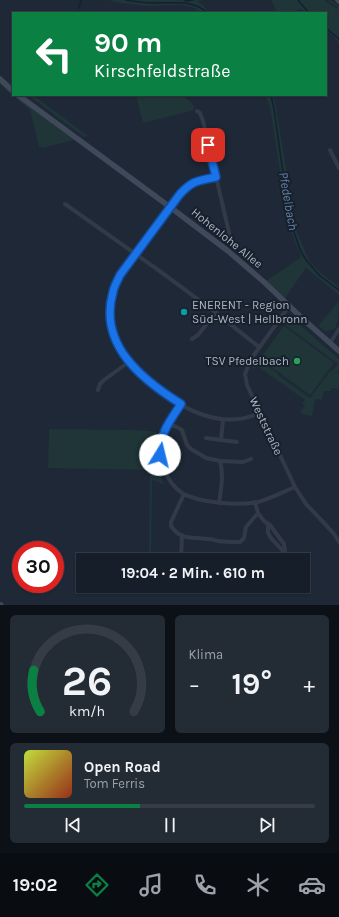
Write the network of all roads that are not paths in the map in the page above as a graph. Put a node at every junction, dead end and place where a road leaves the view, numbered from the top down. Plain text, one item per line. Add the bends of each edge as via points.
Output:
1 (0, 79) edge
2 (12, 90) edge
3 (19, 96) edge
4 (197, 111) dead end
5 (330, 150) dead end
6 (339, 168) edge
7 (216, 177) junction
8 (65, 204) dead end
9 (170, 207) junction
10 (231, 241) dead end
11 (136, 254) junction
12 (290, 306) junction
13 (216, 312) junction
14 (339, 329) edge
15 (192, 339) dead end
16 (330, 343) junction
17 (259, 347) junction
18 (339, 351) edge
19 (129, 362) junction
20 (98, 390) dead end
21 (181, 404) junction
22 (260, 413) junction
23 (223, 420) junction
24 (168, 424) junction
25 (206, 438) dead end
26 (221, 440) junction
27 (237, 442) dead end
28 (251, 458) dead end
29 (220, 461) junction
30 (295, 487) junction
31 (184, 494) junction
32 (254, 502) junction
33 (219, 503) junction
34 (258, 513) junction
35 (182, 535) junction
36 (339, 542) edge
37 (285, 552) edge
38 (181, 553) edge

1 - 2 street
3 - 9 street, Hohenlohe Allee
4 - 7 street via 203,121
5 - 6 street
7 - 9 street via 192,183
7 - 10 street
8 - 11 street
9 - 11 street
9 - 12 street, Hohenlohe Allee via 228,251
11 - 13 street
11 - 19 street via 120,275 113,290 109,314 113,336
12 - 16 street, Hohenlohe Allee
12 - 17 street, Weststraße
13 - 15 street
13 - 17 street
14 - 16 street
16 - 18 street, Hohenlohe Allee
17 - 22 street, Weststraße via 247,368 245,379
19 - 20 street via 104,380
19 - 21 street via 142,376
21 - 23 street via 199,413
21 - 24 street
22 - 23 street via 241,419
22 - 30 street, Weststraße
23 - 26 street
24 - 29 street via 182,430 191,450 206,458
24 - 31 street via 160,446 161,464 172,484
25 - 26 street
26 - 27 street
28 - 29 street via 243,462
29 - 33 street via 222,481
30 - 32 street
30 - 36 street, Weststraße via 306,504
31 - 33 street
31 - 35 street via 171,522 174,530
32 - 33 street
32 - 34 street
34 - 35 street via 246,527 244,538 240,542 188,538
34 - 37 street via 284,544
35 - 38 street

